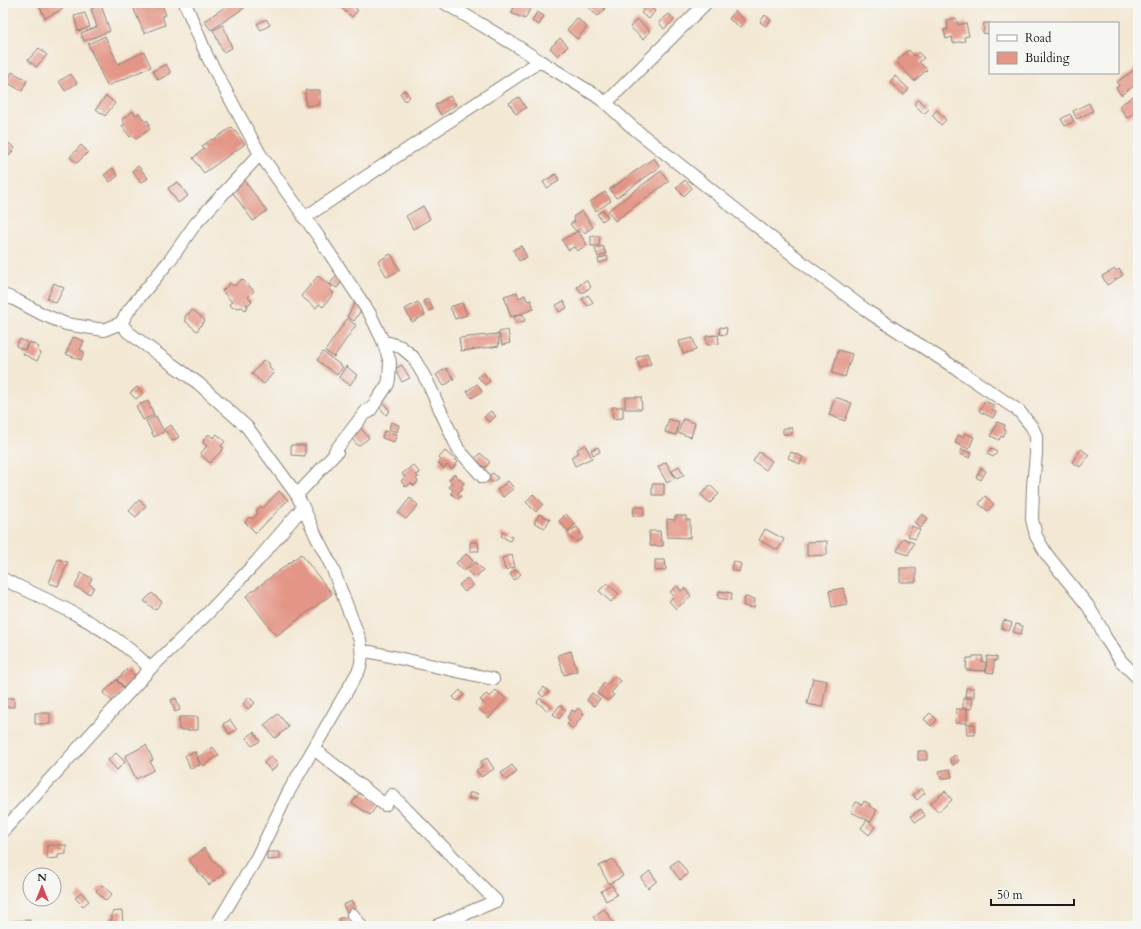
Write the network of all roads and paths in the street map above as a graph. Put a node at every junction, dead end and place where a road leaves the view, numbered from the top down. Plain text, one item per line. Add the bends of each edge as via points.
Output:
1 (185, 3) edge
2 (445, 3) edge
3 (706, 3) edge
4 (540, 61) junction
5 (606, 103) junction
6 (260, 154) junction
7 (304, 218) junction
8 (3, 295) edge
9 (121, 323) junction
10 (383, 341) junction
11 (482, 477) dead end
12 (297, 495) junction
13 (303, 506) junction
14 (3, 579) edge
15 (362, 650) junction
16 (150, 669) junction
17 (1138, 678) edge
18 (492, 679) dead end
19 (314, 749) junction
20 (3, 831) edge
21 (353, 915) dead end
22 (216, 926) edge
23 (361, 926) edge
24 (436, 926) edge

1 - 6 street via 207,56
2 - 4 street
3 - 5 street
4 - 5 street
4 - 7 street
5 - 17 street via 631,126 809,268 870,313 1019,411 1036,436 1032,518 1036,536 1047,555 1088,606 1121,661
6 - 7 street
6 - 9 street via 196,224
7 - 10 street via 370,314
8 - 9 street via 66,324 104,330
9 - 12 street via 128,332 198,384 247,427
10 - 11 street via 401,347 413,357 428,383 458,449
10 - 12 street via 390,362 388,384 369,412 367,410 335,451 337,452
12 - 13 street
13 - 15 street via 336,578
13 - 16 street via 258,560
14 - 16 street via 70,611 109,634
15 - 18 street
15 - 19 street via 359,670
16 - 20 street
19 - 22 street via 289,791 257,858
19 - 24 street via 385,805 392,796 496,901
21 - 23 street

